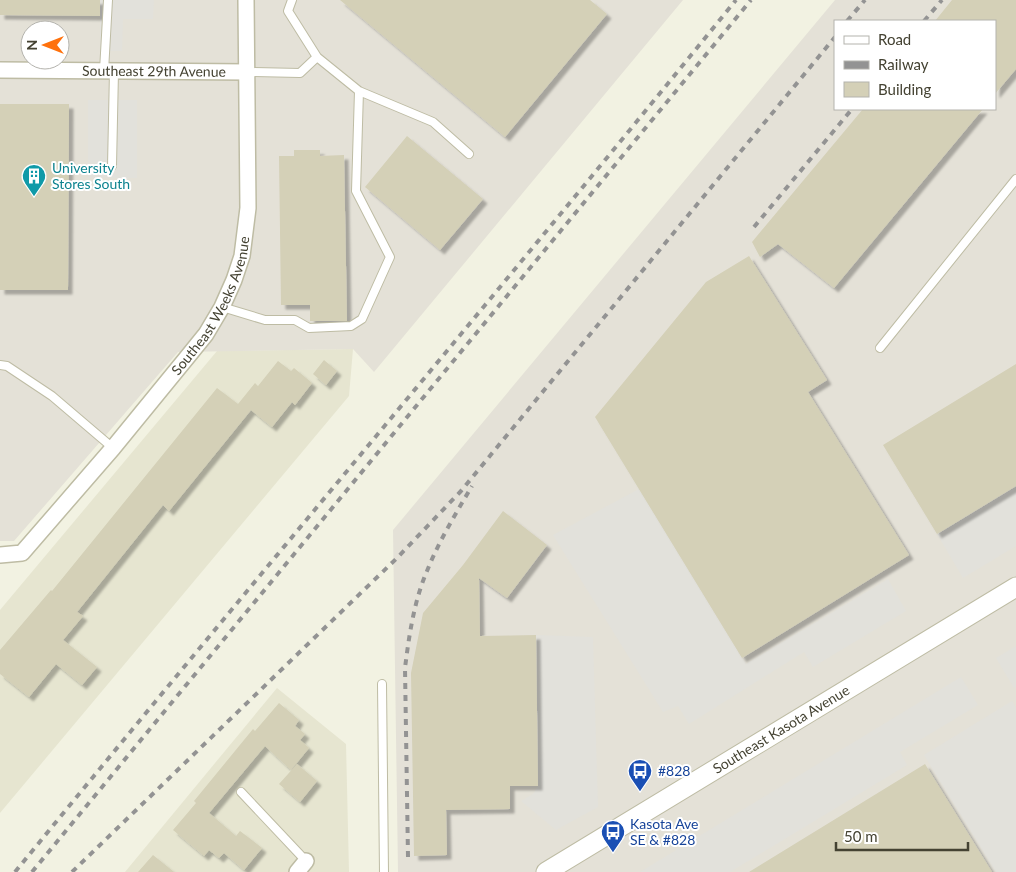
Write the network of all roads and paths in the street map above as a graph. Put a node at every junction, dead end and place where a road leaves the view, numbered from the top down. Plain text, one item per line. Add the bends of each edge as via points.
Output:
1 (108, 0) edge
2 (246, 0) edge
3 (292, 0) edge
4 (317, 57) junction
5 (0, 70) edge
6 (109, 71) junction
7 (248, 72) junction
8 (359, 91) junction
9 (469, 154) dead end
10 (112, 166) dead end
11 (1016, 179) edge
12 (222, 308) junction
13 (880, 348) dead end
14 (0, 365) edge
15 (113, 448) junction
16 (0, 555) edge
17 (1016, 587) edge
18 (382, 684) dead end
19 (241, 792) dead end
20 (301, 866) edge
21 (384, 872) edge
22 (546, 872) edge

1 - 6 lane
2 - 7 street, Southeast Weeks Avenue
3 - 4 lane via 288,11
4 - 7 lane via 300,73
4 - 8 lane
5 - 6 street, Southeast 29th Avenue
6 - 7 street, Southeast 29th Avenue
6 - 10 lane
7 - 12 street, Southeast Weeks Avenue via 246,233 242,256
8 - 9 lane via 433,122
8 - 12 lane via 356,191 390,257 362,318 351,326 309,328 295,320 265,320
11 - 13 lane
12 - 15 street, Southeast Weeks Avenue via 195,348
14 - 15 lane via 7,366 52,396
15 - 16 street, Southeast Weeks Avenue via 22,554
17 - 22 street, Southeast Kasota Avenue
18 - 21 lane
19 - 20 lane

